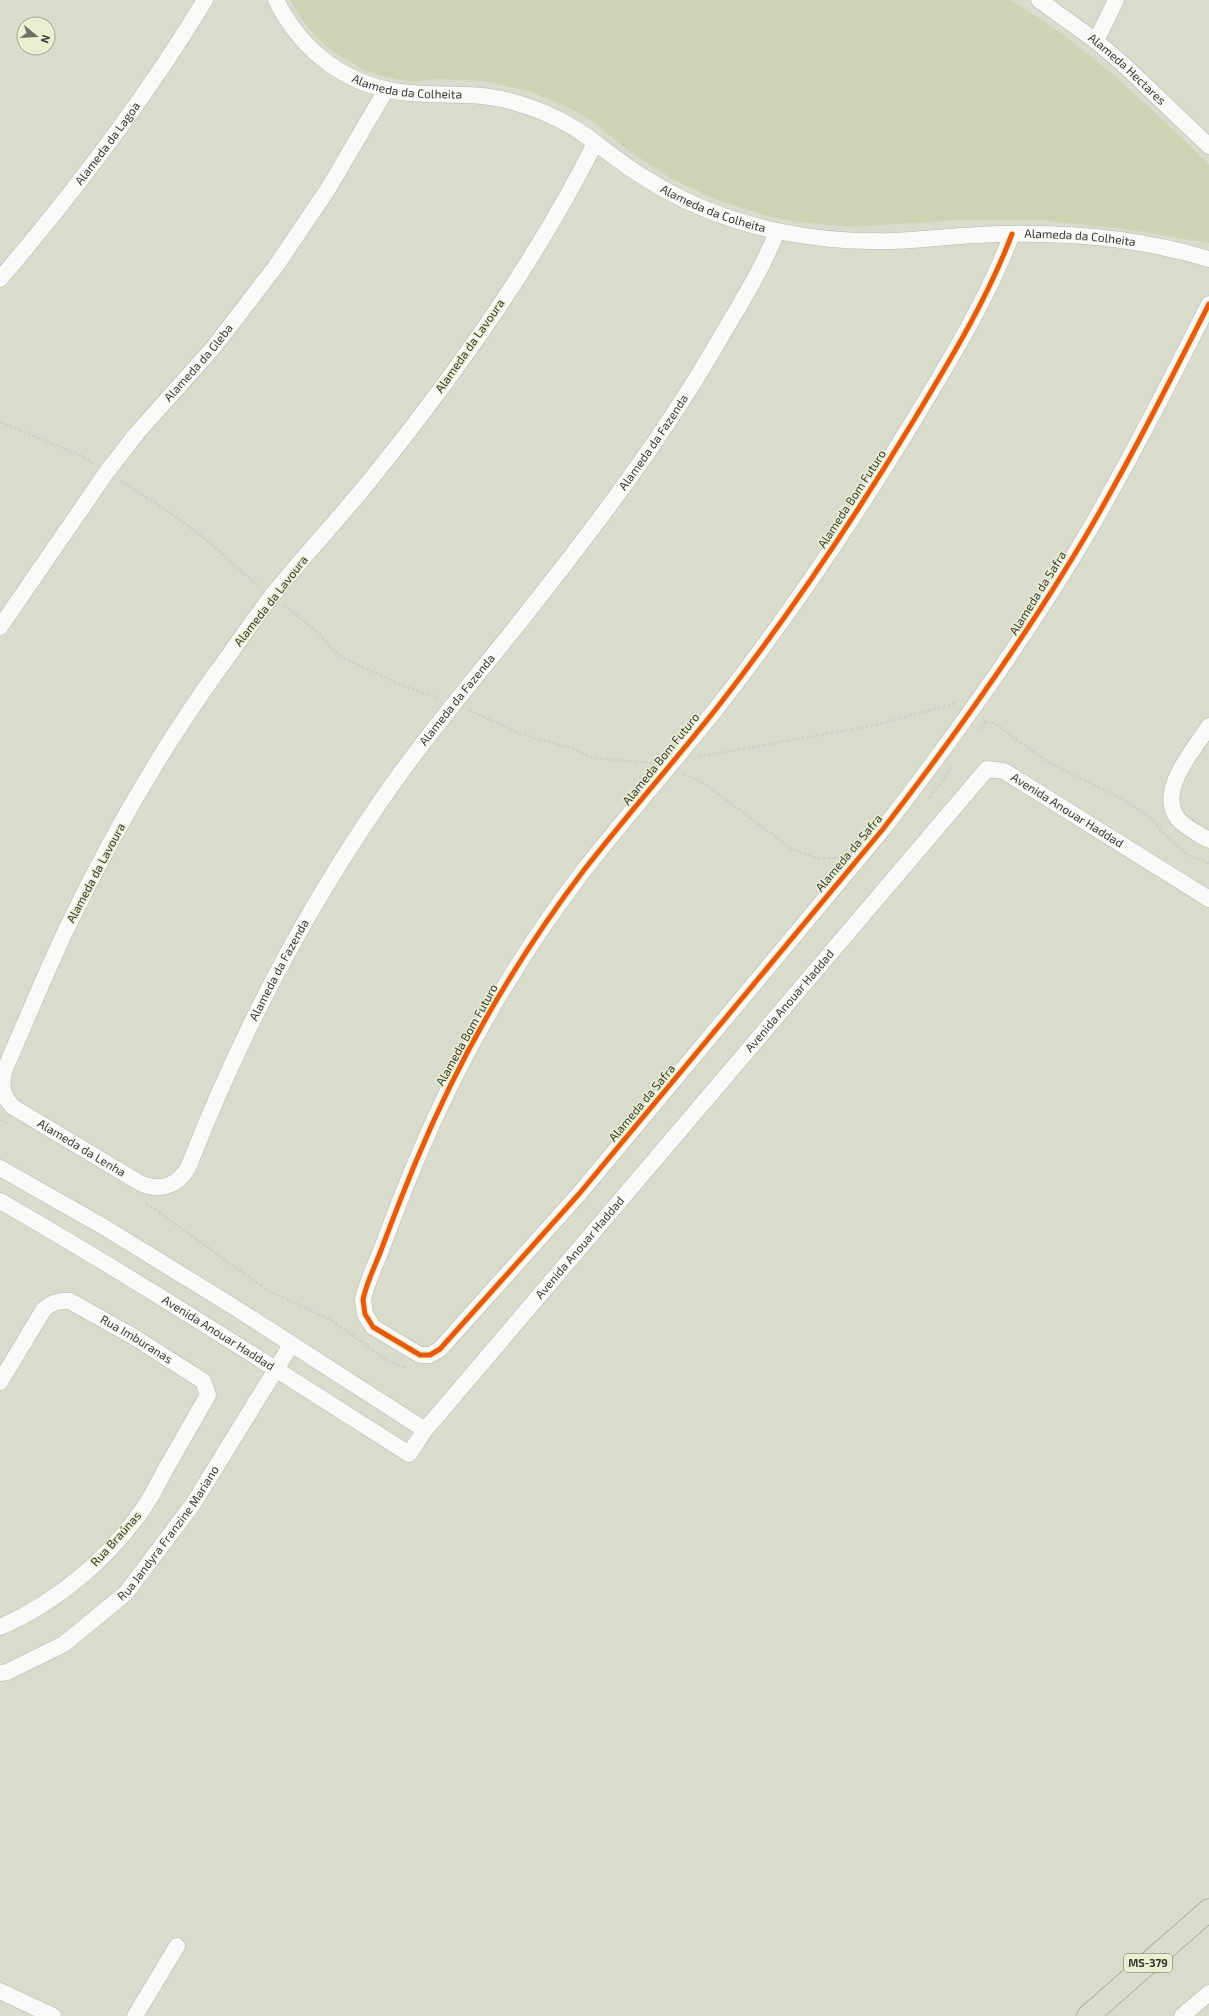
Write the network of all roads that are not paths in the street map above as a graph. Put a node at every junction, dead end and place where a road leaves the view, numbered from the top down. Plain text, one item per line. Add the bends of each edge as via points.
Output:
1 (205, 0) edge
2 (276, 0) edge
3 (1039, 0) edge
4 (1116, 0) edge
5 (1096, 41) junction
6 (386, 90) junction
7 (595, 143) junction
8 (1209, 146) edge
9 (778, 231) junction
10 (1012, 234) junction
11 (1209, 259) edge
12 (0, 279) edge
13 (1209, 304) edge
14 (0, 627) edge
15 (1209, 726) edge
16 (1209, 840) edge
17 (1209, 899) edge
18 (3, 1092) joint
19 (0, 1168) edge
20 (169, 1186) joint
21 (0, 1201) edge
22 (365, 1314) joint
23 (291, 1345) junction
24 (276, 1369) junction
25 (0, 1382) edge
26 (208, 1395) joint
27 (425, 1430) junction
28 (0, 1627) edge
29 (0, 1673) edge
30 (1209, 1910) edge
31 (177, 1946) dead end
32 (0, 1991) edge
33 (1209, 1993) edge
34 (53, 2016) edge
35 (135, 2016) edge
36 (1088, 2016) edge
37 (1182, 2016) edge

1 - 12 street, Alameda da Lagoa via 104,150
2 - 6 street, Alameda da Colheita via 296,33 323,60 356,80
3 - 5 street, Alameda Hectares
4 - 5 street
5 - 8 street, Alameda Hectares
6 - 7 street, Alameda da Colheita via 412,94 475,95 506,100 553,117
6 - 14 street, Alameda da Gleba via 328,189 276,266 213,348 137,433 106,473
7 - 9 street, Alameda da Colheita via 631,170 670,193 724,216
7 - 18 street, Alameda da Lavoura via 542,237 484,328 374,475 272,596 176,732 117,830 65,933 5,1068
9 - 10 street, Alameda da Colheita via 869,242
9 - 20 street, Alameda da Fazenda via 759,271 698,378 647,452 537,601 453,704 398,777 321,894 248,1028 188,1168 183,1176
10 - 11 street, Alameda da Colheita via 1073,236 1117,241
10 - 22 street, Alameda Bom Futuro via 998,270 924,404 809,582 764,645 669,767 583,871 488,1015 444,1098 406,1185 364,1293
13 - 22 street, Alameda da Safra via 1129,460 1091,527 972,711 883,829 579,1194 435,1353 415,1353 373,1328
15 - 16 street via 1173,782 1170,798 1179,820
17 - 27 street, Avenida Anouar Haddad via 1004,771 987,769
18 - 20 street, Alameda da Lenha via 13,1107 140,1183 154,1188
19 - 23 street via 104,1227
21 - 24 street, Avenida Anouar Haddad via 89,1252
23 - 24 street, Rua Jandyra Franzine Mariano
23 - 27 street
24 - 27 street, Avenida Anouar Haddad via 410,1454
24 - 29 street, Rua Jandyra Franzine Mariano via 193,1504 126,1593 64,1644
25 - 26 street, Rua Imburanas via 44,1309 53,1302 70,1301 134,1337 203,1381
26 - 28 street, Rua Braúnas via 144,1508 122,1537 55,1597 34,1611
30 - 36 main road, MS-379
31 - 35 street
32 - 34 street
33 - 37 street

